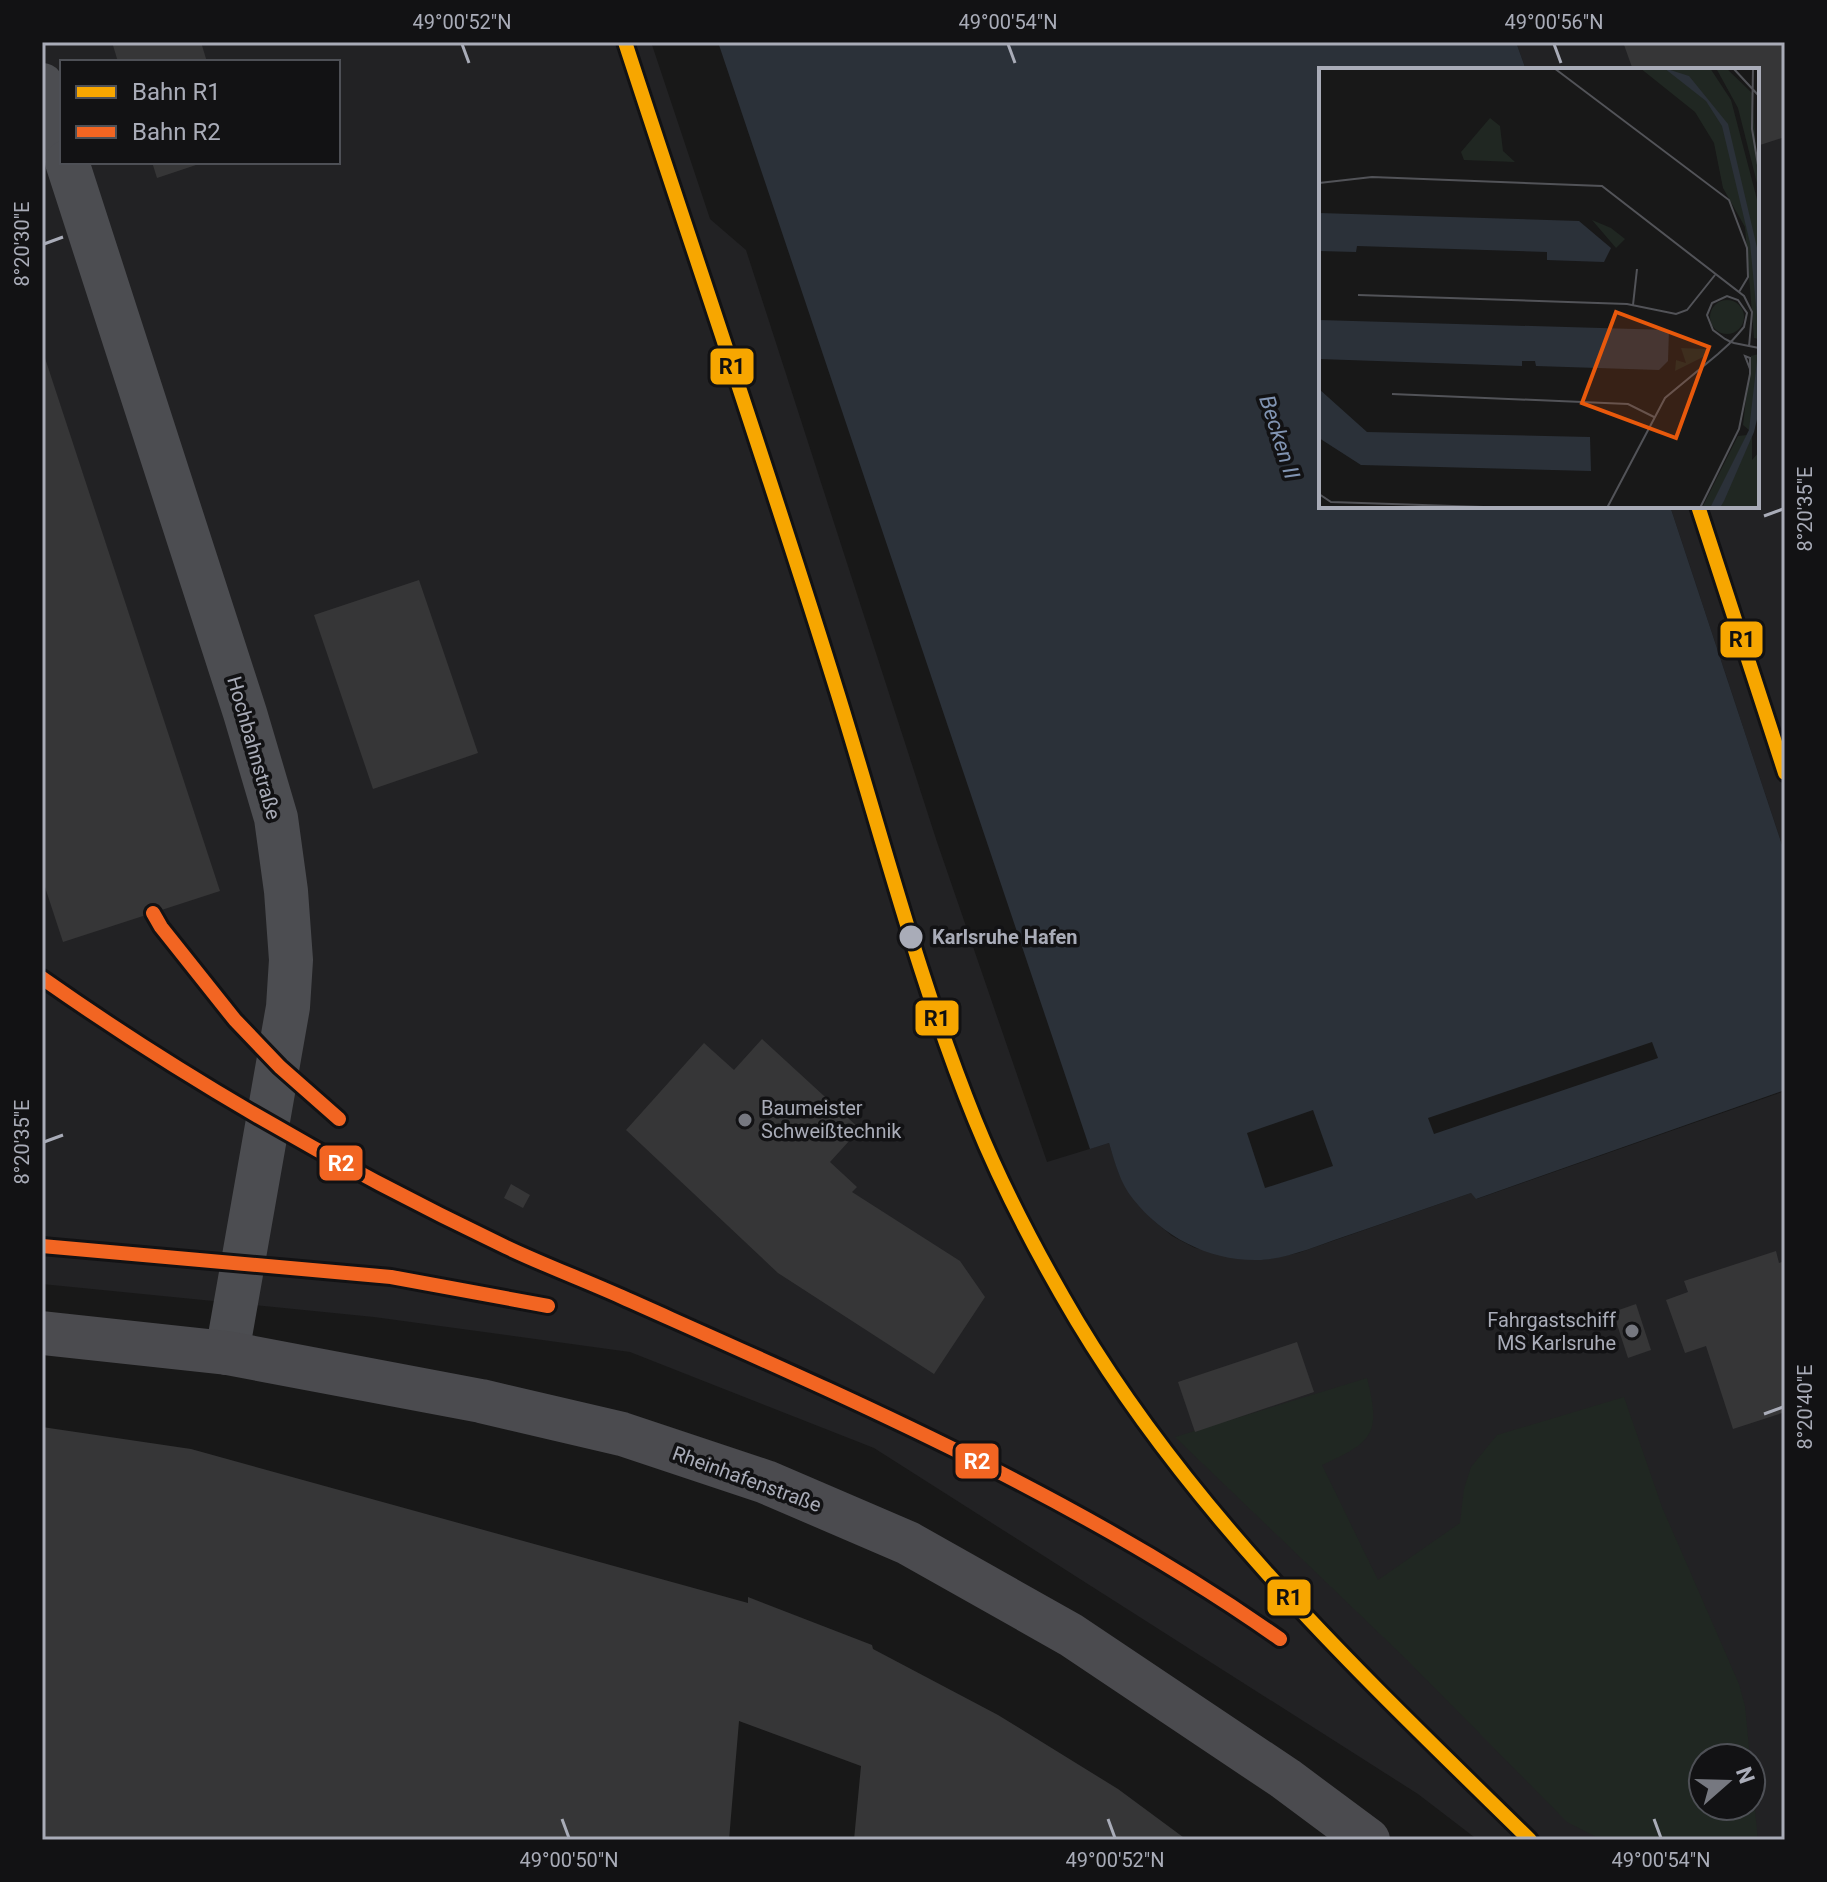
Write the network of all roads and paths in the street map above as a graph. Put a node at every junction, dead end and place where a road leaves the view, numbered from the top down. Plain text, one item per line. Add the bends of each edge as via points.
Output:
1 (42, 85) edge
2 (60, 140) edge
3 (68, 164) edge
4 (42, 1333) edge
5 (227, 1353) junction
6 (1368, 1840) edge

1 - 2 street
3 - 5 street, Hochbahnstraße via 245,713 276,818 282,862 291,960 288,1007
4 - 5 main road, Rheinhafenstraße
5 - 6 main road, Rheinhafenstraße via 481,1401 622,1434 766,1482 908,1543 1071,1635

